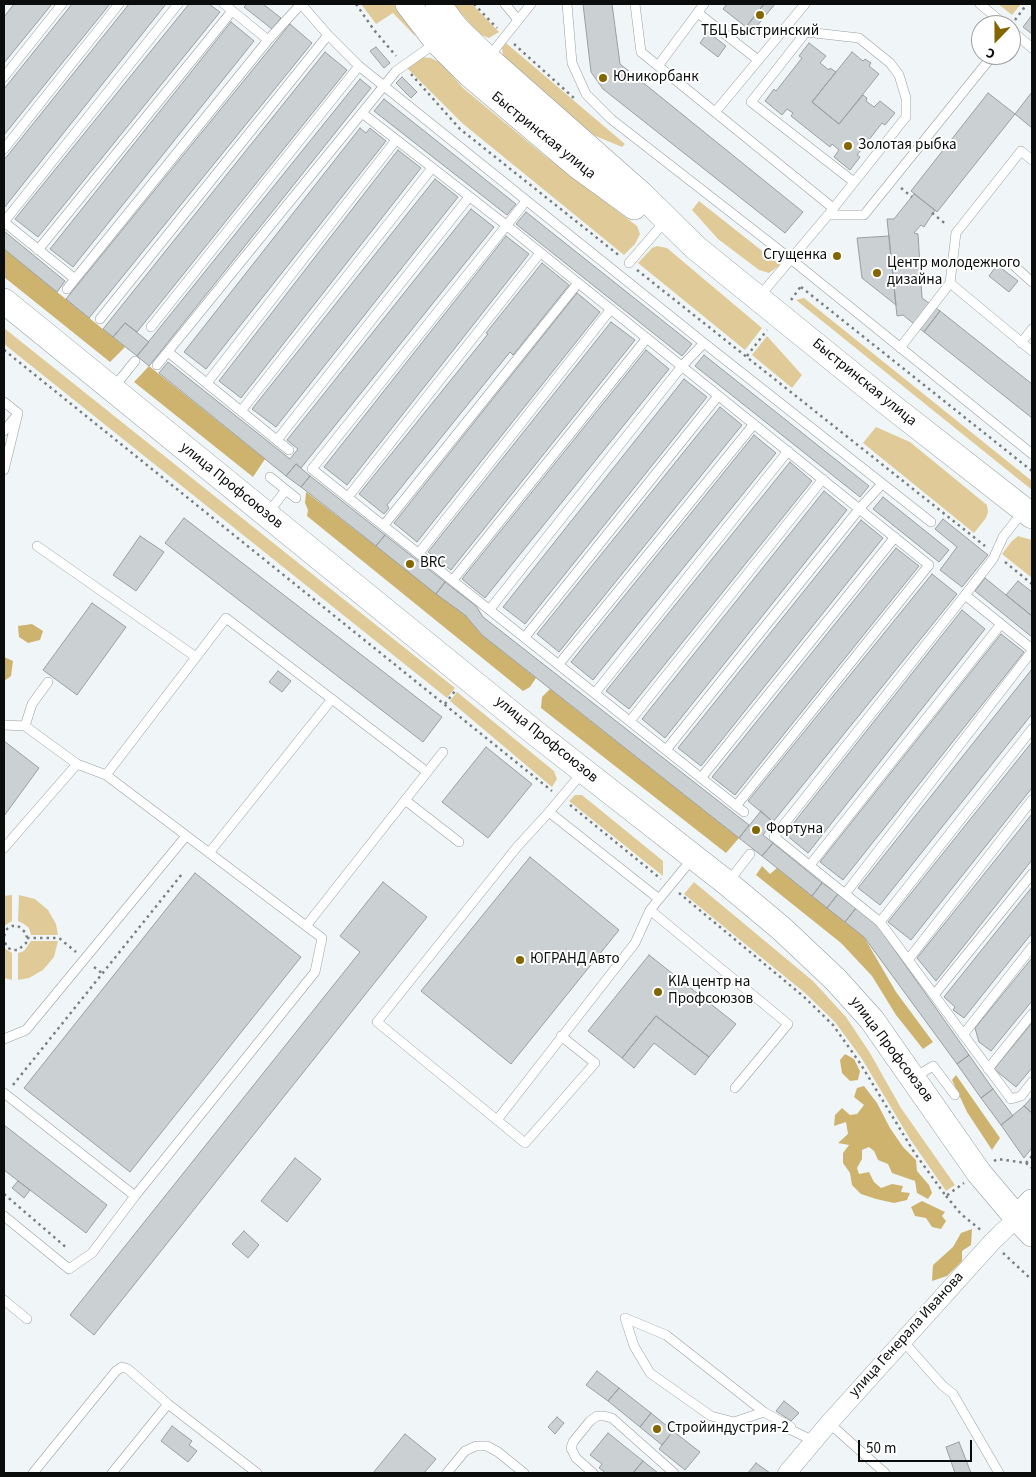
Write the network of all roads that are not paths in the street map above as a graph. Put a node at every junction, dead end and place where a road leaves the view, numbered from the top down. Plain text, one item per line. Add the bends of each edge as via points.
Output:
1 (62, 4) edge
2 (119, 4) edge
3 (178, 4) edge
4 (224, 4) edge
5 (301, 4) edge
6 (408, 4) edge
7 (438, 4) edge
8 (504, 4) edge
9 (531, 4) edge
10 (567, 4) edge
11 (635, 4) edge
12 (704, 4) edge
13 (805, 4) edge
14 (980, 4) edge
15 (232, 11) junction
16 (698, 13) junction
17 (993, 15) edge
18 (518, 20) junction
19 (328, 35) junction
20 (1021, 39) edge
21 (268, 40) junction
22 (437, 42) junction
23 (1032, 48) edge
24 (487, 58) junction
25 (758, 60) junction
26 (985, 65) edge
27 (359, 66) junction
28 (658, 66) junction
29 (4, 77) edge
30 (384, 86) junction
31 (716, 111) junction
32 (362, 113) junction
33 (396, 140) junction
34 (4, 149) edge
35 (1032, 160) edge
36 (432, 168) junction
37 (854, 182) junction
38 (469, 197) junction
39 (526, 201) junction
40 (830, 212) junction
41 (4, 222) edge
42 (506, 225) junction
43 (661, 226) junction
44 (696, 248) junction
45 (38, 250) junction
46 (540, 253) junction
47 (792, 260) junction
48 (1010, 262) dead end
49 (629, 263) road end
50 (75, 279) junction
51 (1032, 282) edge
52 (578, 283) junction
53 (950, 283) junction
54 (67, 289) dead end
55 (758, 298) junction
56 (4, 301) edge
57 (610, 310) junction
58 (100, 319) dead end
59 (151, 326) dead end
60 (1032, 329) edge
61 (647, 338) junction
62 (704, 343) junction
63 (1022, 343) junction
64 (900, 348) junction
65 (1032, 351) edge
66 (168, 352) junction
67 (135, 361) dead end
68 (157, 365) dead end
69 (682, 366) junction
70 (206, 383) junction
71 (112, 389) junction
72 (718, 396) junction
73 (4, 402) edge
74 (241, 411) junction
75 (18, 413) junction
76 (754, 424) junction
77 (4, 431) edge
78 (277, 440) junction
79 (289, 450) dead end
80 (788, 450) junction
81 (1032, 454) edge
82 (4, 470) edge
83 (270, 477) dead end
84 (823, 479) junction
85 (882, 484) junction
86 (286, 490) junction
87 (348, 497) junction
88 (296, 498) dead end
89 (860, 508) junction
90 (1028, 513) edge
91 (267, 514) junction
92 (931, 522) dead end
93 (384, 525) junction
94 (895, 537) junction
95 (37, 546) dead end
96 (419, 552) junction
97 (453, 580) junction
98 (966, 596) junction
99 (490, 609) junction
100 (1001, 624) junction
101 (525, 637) junction
102 (1032, 650) edge
103 (196, 657) junction
104 (559, 664) junction
105 (48, 682) dead end
106 (595, 693) junction
107 (332, 700) junction
108 (630, 721) junction
109 (4, 725) edge
110 (25, 726) junction
111 (1032, 729) edge
112 (666, 750) junction
113 (443, 752) dead end
114 (77, 764) junction
115 (584, 770) junction
116 (427, 772) junction
117 (106, 775) junction
118 (702, 778) junction
119 (404, 800) junction
120 (1032, 800) edge
121 (736, 806) junction
122 (549, 812) junction
123 (744, 812) dead end
124 (186, 836) junction
125 (459, 842) dead end
126 (4, 848) edge
127 (209, 853) junction
128 (750, 854) dead end
129 (694, 857) junction
130 (810, 865) junction
131 (1032, 874) edge
132 (727, 883) junction
133 (845, 894) junction
134 (659, 899) junction
135 (650, 910) junction
136 (880, 922) junction
137 (306, 926) junction
138 (1032, 947) edge
139 (908, 960) junction
140 (934, 995) junction
141 (1032, 1014) edge
142 (963, 1035) junction
143 (561, 1036) junction
144 (4, 1039) edge
145 (988, 1069) junction
146 (913, 1078) junction
147 (1032, 1082) edge
148 (735, 1088) dead end
149 (4, 1094) edge
150 (955, 1095) dead end
151 (497, 1120) junction
152 (135, 1196) junction
153 (4, 1216) edge
154 (1027, 1218) edge
155 (4, 1300) edge
156 (27, 1319) dead end
157 (903, 1341) junction
158 (168, 1404) junction
159 (764, 1412) junction
160 (829, 1423) junction
161 (814, 1441) junction
162 (995, 1472) edge
163 (33, 1473) edge
164 (112, 1473) edge
165 (256, 1473) edge
166 (447, 1473) edge
167 (524, 1473) edge
168 (593, 1473) edge
169 (674, 1473) edge
170 (787, 1473) edge
171 (885, 1473) edge

1 - 29 lane
2 - 34 lane
3 - 41 lane
4 - 15 lane
5 - 19 lane
5 - 21 lane
6 - 22 main road, Быстринская улица
7 - 24 main road, Быстринская улица via 456,28
8 - 18 lane
9 - 18 lane
10 - 47 lane via 572,63 586,94 611,119
11 - 28 lane via 641,52
12 - 16 lane
13 - 25 lane
14 - 17 lane
15 - 21 lane
15 - 45 lane
16 - 25 lane
16 - 28 lane
18 - 24 lane
19 - 27 lane
19 - 58 lane
20 - 23 lane
21 - 50 lane
22 - 30 lane via 396,71
22 - 43 main road, Быстринская улица via 483,86 572,161
24 - 44 main road, Быстринская улица via 640,193
25 - 31 lane
26 - 40 lane via 864,215
27 - 30 lane
27 - 59 lane
28 - 31 lane
30 - 32 lane
30 - 39 lane
31 - 40 lane
32 - 33 lane
32 - 66 lane
33 - 36 lane
33 - 70 lane
35 - 53 lane via 1021,151 956,233
36 - 38 lane
36 - 74 lane
37 - 37 lane via 906,118 906,98 899,75 890,63 859,38 806,32 751,102
37 - 40 lane
38 - 42 lane
38 - 78 lane
39 - 42 lane
39 - 62 lane
40 - 47 lane
41 - 45 lane
42 - 46 lane
42 - 87 lane via 312,469
43 - 44 main road, Быстринская улица
43 - 49 lane
44 - 55 main road, Быстринская улица
45 - 50 lane
46 - 52 lane
46 - 87 lane
47 - 55 lane
47 - 64 lane
48 - 51 lane
50 - 54 lane
52 - 57 lane
52 - 93 lane
53 - 63 lane
53 - 64 lane
55 - 90 main road, Быстринская улица
56 - 71 main road, улица Профсоюзов
57 - 61 lane
57 - 96 lane
60 - 63 lane
61 - 69 lane
61 - 97 lane
62 - 69 lane
62 - 85 lane
63 - 65 lane
64 - 81 lane
66 - 68 lane
66 - 70 lane
67 - 71 lane
69 - 72 lane
69 - 99 lane
70 - 74 lane
71 - 91 main road, улица Профсоюзов
72 - 76 lane
72 - 101 lane
73 - 75 lane
74 - 78 lane
75 - 77 lane
75 - 82 lane
76 - 80 lane
76 - 104 lane
78 - 79 lane
80 - 84 lane
80 - 106 lane
83 - 86 lane
84 - 89 lane
84 - 108 lane
85 - 89 lane
85 - 92 lane
86 - 88 lane
86 - 91 lane
87 - 93 lane
89 - 94 lane
89 - 112 lane
90 - 98 lane via 1003,537
91 - 115 main road, улица Профсоюзов
93 - 96 lane
94 - 118 lane
94 - 121 lane via 929,565
95 - 103 lane
96 - 97 lane
97 - 99 lane
98 - 100 lane
98 - 130 lane via 774,837
99 - 101 lane
100 - 102 lane
100 - 130 lane
101 - 104 lane
102 - 133 lane
103 - 107 lane via 226,618
103 - 117 lane
104 - 106 lane
105 - 110 lane via 32,704
106 - 108 lane
107 - 116 lane
107 - 127 lane
108 - 112 lane
109 - 110 lane
110 - 114 lane
111 - 136 lane
112 - 118 lane
113 - 116 lane
114 - 117 lane
114 - 126 lane
115 - 122 lane
115 - 129 main road, улица Профсоюзов
116 - 119 lane
117 - 124 lane
118 - 121 lane
119 - 125 lane
119 - 137 lane
120 - 139 lane
121 - 123 lane
122 - 134 lane
122 - 151 lane via 517,846 377,1022
124 - 127 lane
124 - 144 lane via 26,1030
127 - 137 lane
128 - 132 lane
129 - 132 main road, улица Профсоюзов
129 - 134 lane
130 - 133 lane
131 - 140 lane
132 - 146 main road, улица Профсоюзов via 836,980 872,1020
133 - 136 lane
134 - 135 lane
135 - 143 lane via 635,943
135 - 148 lane via 788,1024
136 - 139 lane
137 - 152 lane via 322,938 315,972
138 - 142 lane
139 - 140 lane
140 - 142 lane
141 - 145 lane
142 - 145 lane
143 - 151 lane
143 - 151 lane via 594,1063 525,1143
145 - 147 lane via 1011,1099 1021,1096
146 - 150 lane via 933,1066
146 - 154 main road, улица Профсоюзов via 979,1173
149 - 152 lane
152 - 153 lane via 92,1254 69,1269
154 - 157 street, улица Генерала Иванова via 996,1237
155 - 156 lane
157 - 160 street, улица Генерала Иванова
157 - 162 lane via 952,1394
158 - 163 lane via 122,1367
158 - 164 lane
158 - 165 lane
159 - 159 lane via 734,1422 710,1416 650,1373 634,1346 625,1318 666,1335
159 - 161 lane
160 - 161 street, улица Генерала Иванова
160 - 171 lane
161 - 170 street, улица Генерала Иванова
166 - 167 lane via 465,1451 476,1446 487,1446 498,1452
168 - 169 lane via 576,1458 571,1448 590,1421 604,1416 612,1418

